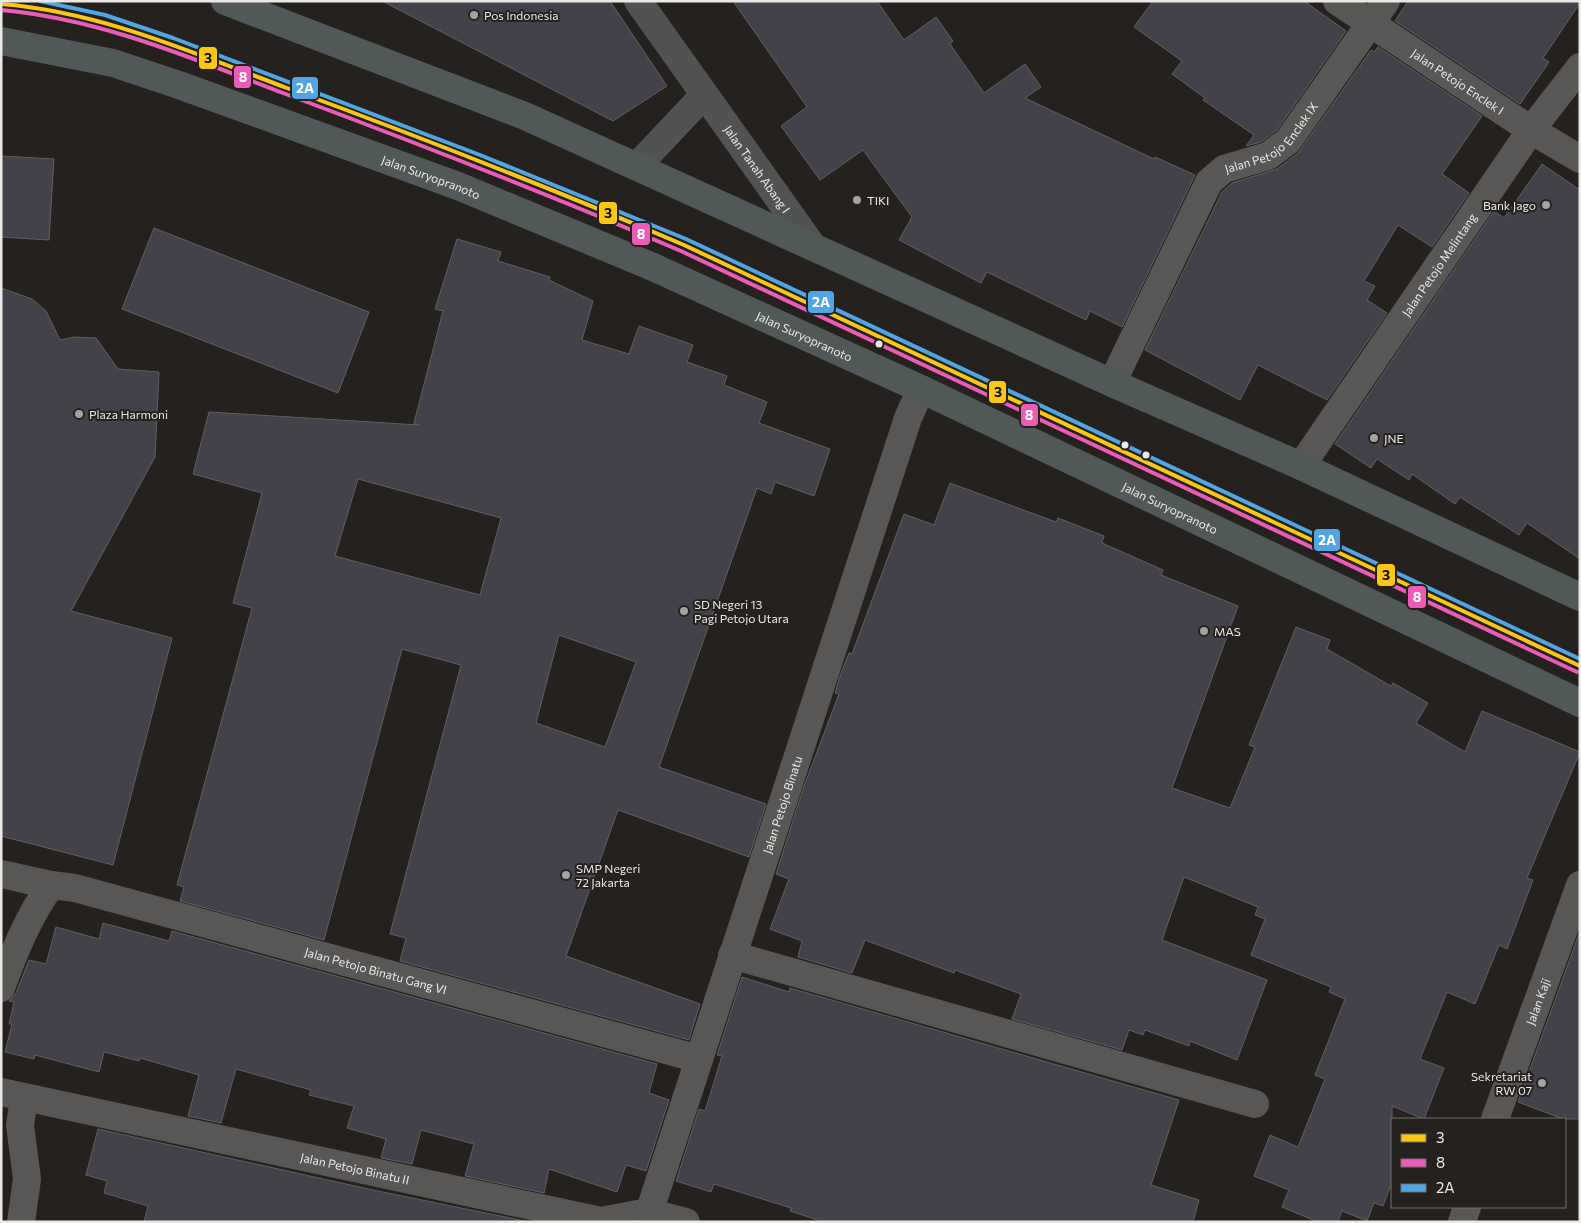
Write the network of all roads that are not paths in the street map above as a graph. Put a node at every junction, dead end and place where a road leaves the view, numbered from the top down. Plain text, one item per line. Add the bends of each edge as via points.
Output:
1 (225, 1) edge
2 (638, 1) edge
3 (1337, 1) edge
4 (1386, 1) edge
5 (1368, 23) junction
6 (1, 41) edge
7 (1580, 67) edge
8 (704, 95) junction
9 (1531, 130) junction
10 (1580, 159) edge
11 (638, 165) junction
12 (811, 244) junction
13 (1112, 383) junction
14 (921, 389) junction
15 (1301, 466) junction
16 (1580, 597) edge
17 (1580, 703) edge
18 (1, 874) edge
19 (52, 885) junction
20 (1580, 885) edge
21 (732, 955) junction
22 (1, 988) edge
23 (700, 1059) junction
24 (13, 1095) edge
25 (1255, 1104) dead end
26 (1495, 1118) edge
27 (1467, 1208) edge
28 (647, 1217) edge
29 (21, 1222) edge
30 (686, 1222) edge
31 (1462, 1222) edge

1 - 11 main road via 525,116
2 - 8 street, Jalan Tanah Abang I
3 - 5 street, Jalan Petojo Enclek I
4 - 5 street, Jalan Petojo Enclek IX
5 - 9 street, Jalan Petojo Enclek I
5 - 13 street, Jalan Petojo Enclek IX via 1288,141 1268,156 1224,169 1209,182
6 - 14 main road, Jalan Suryopranoto via 113,63 458,186 653,267
7 - 9 street, Jalan Petojo Melintang
8 - 11 street
8 - 12 street, Jalan Tanah Abang I
9 - 10 street, Jalan Petojo Enclek I
9 - 15 street, Jalan Petojo Melintang
11 - 12 main road
12 - 13 main road
13 - 15 main road
14 - 17 main road, Jalan Suryopranoto
14 - 21 street, Jalan Petojo Binatu via 908,418
15 - 16 main road
18 - 19 street, Jalan Petojo Binatu Gang VI
19 - 22 street via 18,942
19 - 23 street, Jalan Petojo Binatu Gang VI via 75,888
20 - 26 street, Jalan Kaji
21 - 23 street, Jalan Petojo Binatu
21 - 25 street
23 - 28 street, Jalan Petojo Binatu
24 - 28 street, Jalan Petojo Binatu II via 601,1221
24 - 29 street, Jalan Petojo Binatu II via 27,1179
27 - 31 street
28 - 30 street, Jalan Petojo Binatu II

